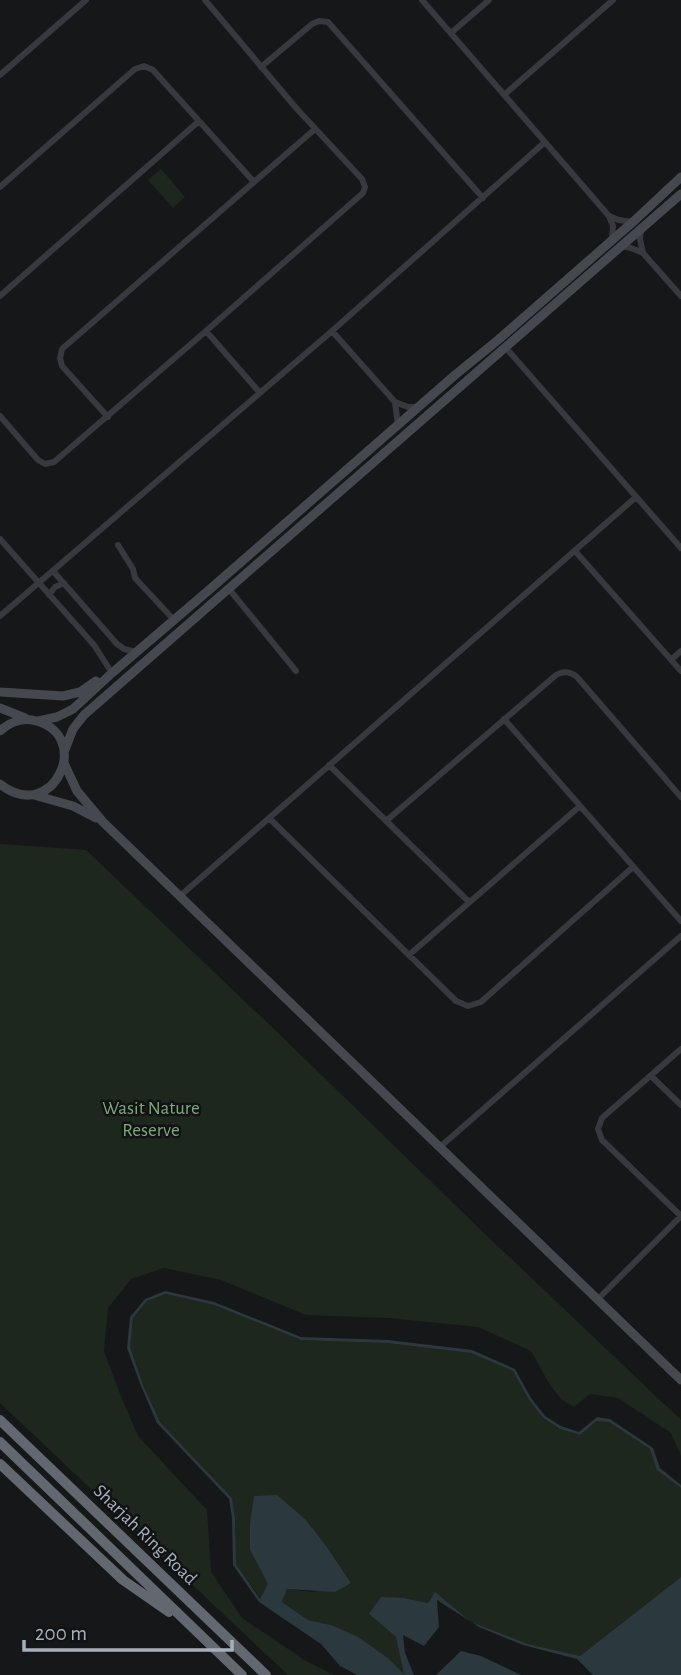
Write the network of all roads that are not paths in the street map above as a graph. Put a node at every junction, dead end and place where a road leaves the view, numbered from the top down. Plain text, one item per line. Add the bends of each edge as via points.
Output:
1 (86, 0) edge
2 (422, 0) edge
3 (489, 0) edge
4 (613, 0) edge
5 (207, 1) edge
6 (451, 33) junction
7 (261, 67) junction
8 (0, 75) edge
9 (504, 95) junction
10 (199, 121) junction
11 (315, 129) junction
12 (545, 142) junction
13 (681, 177) edge
14 (254, 182) junction
15 (0, 187) edge
16 (681, 194) edge
17 (483, 198) junction
18 (610, 216) junction
19 (634, 222) junction
20 (640, 230) junction
21 (610, 242) junction
22 (622, 246) junction
23 (643, 253) junction
24 (0, 296) edge
25 (681, 296) edge
26 (206, 331) junction
27 (332, 331) junction
28 (506, 348) junction
29 (260, 393) junction
30 (395, 402) junction
31 (418, 407) junction
32 (0, 416) edge
33 (108, 417) junction
34 (398, 425) junction
35 (636, 497) junction
36 (0, 539) edge
37 (118, 545) dead end
38 (681, 548) edge
39 (575, 551) junction
40 (53, 571) junction
41 (38, 583) junction
42 (64, 583) junction
43 (229, 589) junction
44 (209, 590) junction
45 (49, 595) junction
46 (0, 617) edge
47 (174, 620) junction
48 (188, 625) junction
49 (681, 650) edge
50 (135, 652) junction
51 (671, 660) junction
52 (296, 671) dead end
53 (681, 671) edge
54 (109, 675) junction
55 (0, 692) edge
56 (0, 708) edge
57 (504, 719) junction
58 (34, 721) junction
59 (0, 731) edge
60 (64, 752) junction
61 (64, 763) junction
62 (329, 765) junction
63 (0, 783) edge
64 (30, 795) junction
65 (681, 797) edge
66 (580, 806) junction
67 (269, 818) junction
68 (386, 821) junction
69 (103, 822) junction
70 (633, 867) junction
71 (180, 895) junction
72 (469, 902) junction
73 (681, 920) edge
74 (681, 936) edge
75 (409, 955) junction
76 (681, 1049) edge
77 (650, 1076) junction
78 (681, 1105) edge
79 (440, 1147) junction
80 (681, 1216) edge
81 (597, 1299) junction
82 (681, 1380) edge
83 (0, 1420) edge
84 (0, 1442) edge
85 (0, 1464) edge
86 (193, 1629) junction
87 (242, 1675) edge
88 (266, 1675) edge

1 - 8 street
2 - 6 street
3 - 6 street
4 - 9 street
5 - 7 street
6 - 9 street
7 - 11 street
7 - 17 street via 312,24 328,22
9 - 12 street
10 - 14 street
10 - 15 street via 153,70 138,68
10 - 24 street
11 - 14 street
11 - 26 street via 362,179 363,193
12 - 17 street
12 - 18 street
13 - 19 main road
14 - 33 street via 62,349 62,366
16 - 20 main road
17 - 27 street
18 - 19 street
18 - 21 street
19 - 21 main road
20 - 22 main road
20 - 23 street
21 - 31 main road
22 - 23 street
22 - 28 main road
23 - 25 street
26 - 29 street
26 - 33 street
27 - 29 street
27 - 30 street
28 - 35 street
28 - 43 main road
29 - 40 street
30 - 31 street
30 - 34 street
31 - 34 main road
32 - 33 street via 38,460 48,464
34 - 44 main road
35 - 38 street
35 - 39 street
36 - 41 street
37 - 47 street via 135,578
39 - 51 street
39 - 62 street
40 - 41 street
40 - 42 street
41 - 45 street
41 - 46 street
42 - 45 street
42 - 50 street via 117,644
43 - 48 main road
43 - 52 street
44 - 47 main road
44 - 48 main road via 184,619
45 - 54 street via 94,645
47 - 50 main road
48 - 60 main road via 80,719
49 - 51 street
50 - 54 main road
51 - 53 street
54 - 55 main road via 68,695
54 - 58 main road via 68,712
56 - 58 main road
57 - 65 street via 555,676 570,673
57 - 66 street
57 - 68 street
58 - 59 main road via 12,723
58 - 60 main road via 56,733
60 - 61 main road
61 - 64 main road via 57,781
61 - 69 main road via 77,791
62 - 67 street
62 - 68 street
63 - 64 main road via 8,790
64 - 69 main road via 74,806
66 - 70 street
66 - 72 street
67 - 71 street
67 - 75 street
68 - 72 street
69 - 71 main road
70 - 73 street
70 - 75 street via 477,1004 460,1003
71 - 79 main road
72 - 75 street
74 - 79 street
76 - 77 street
77 - 78 street
77 - 80 street via 602,1118 599,1133
79 - 81 main road
80 - 81 street
81 - 82 main road
83 - 88 highway, Sharjah Ring Road
84 - 86 highway, Sharjah Ring Road
85 - 86 highway via 123,1580
86 - 87 highway, Sharjah Ring Road

